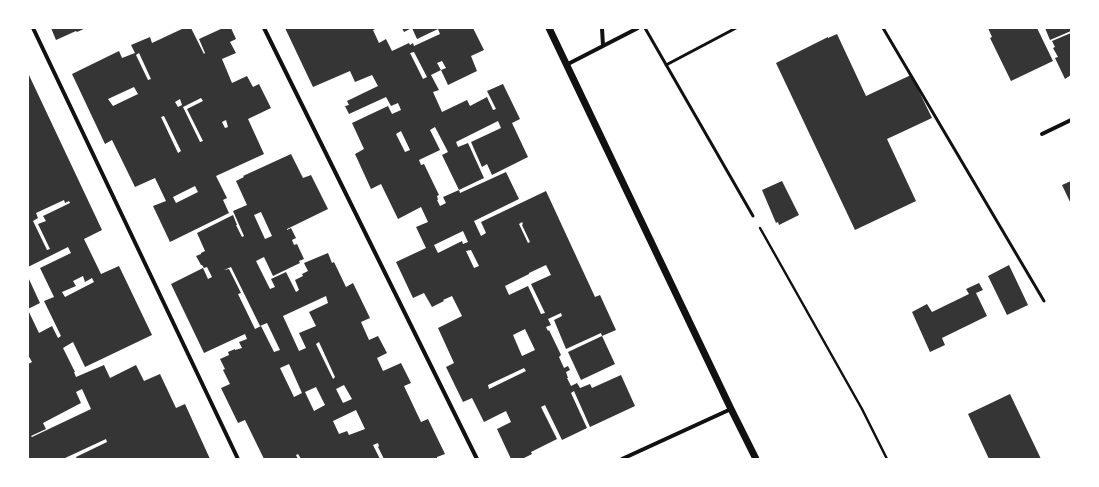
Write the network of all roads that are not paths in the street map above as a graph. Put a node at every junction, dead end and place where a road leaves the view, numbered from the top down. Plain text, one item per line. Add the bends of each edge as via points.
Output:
1 (33, 28) edge
2 (264, 28) edge
3 (549, 28) edge
4 (602, 28) edge
5 (638, 28) edge
6 (645, 28) edge
7 (736, 28) edge
8 (883, 28) edge
9 (603, 46) junction
10 (566, 65) junction
11 (666, 65) junction
12 (1071, 120) edge
13 (1042, 134) dead end
14 (753, 216) road end
15 (1044, 301) dead end
16 (732, 409) junction
17 (238, 459) edge
18 (477, 459) edge
19 (622, 459) edge
20 (756, 459) edge

1 - 17 street
2 - 18 street
3 - 10 street
4 - 9 street
5 - 9 street
6 - 11 lane
7 - 11 lane
8 - 15 lane
9 - 10 street
10 - 16 street
11 - 14 lane
12 - 13 street
16 - 19 street
16 - 20 street

